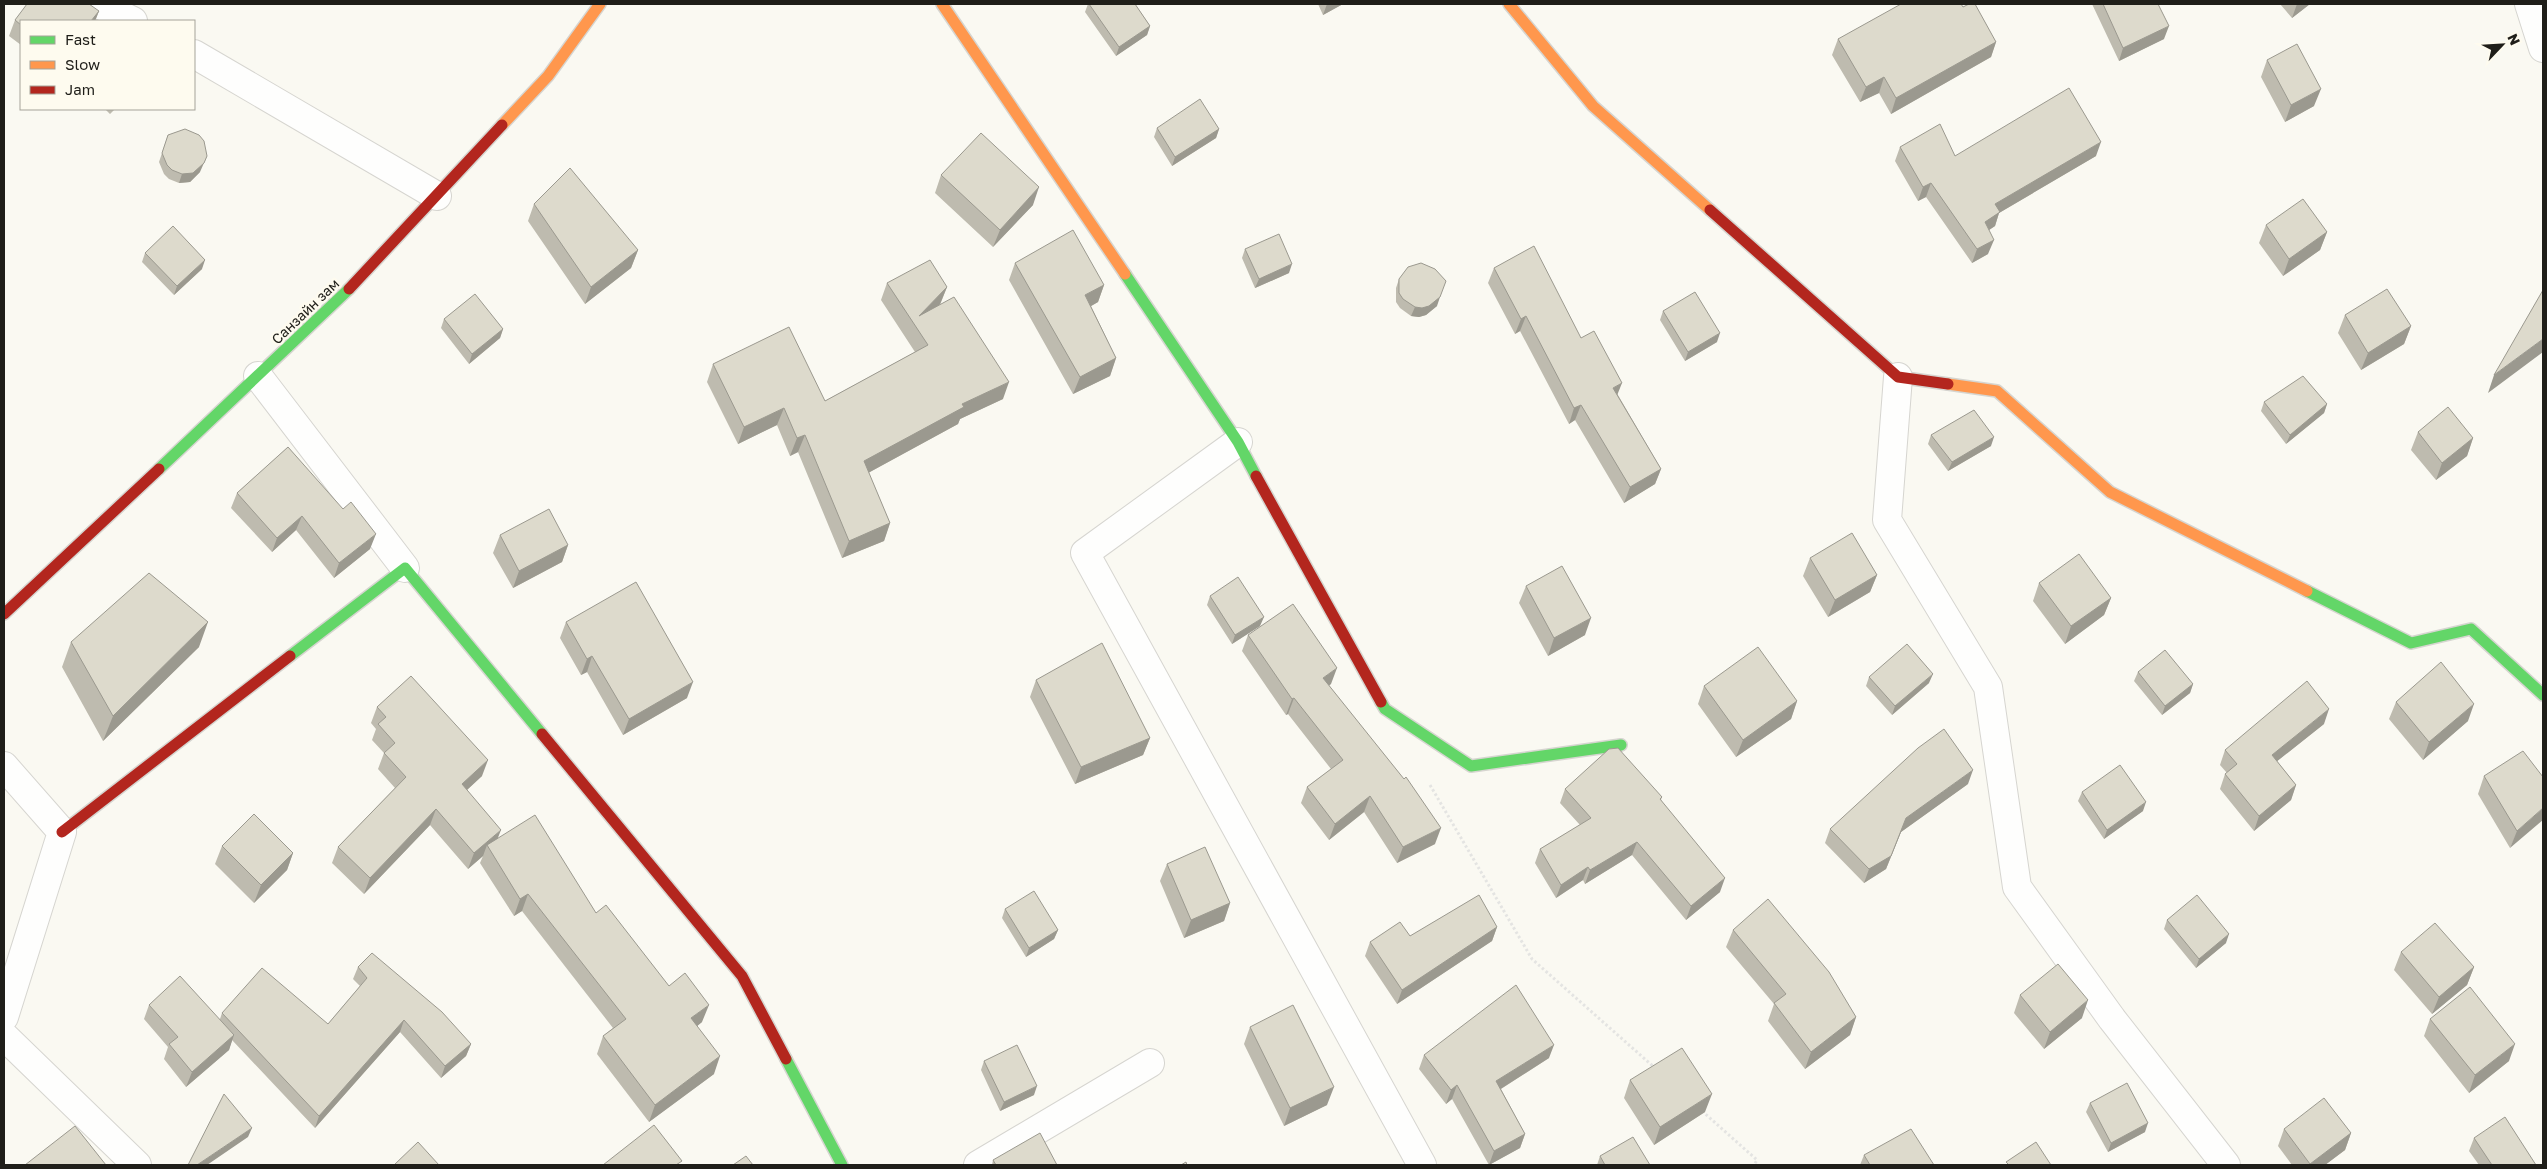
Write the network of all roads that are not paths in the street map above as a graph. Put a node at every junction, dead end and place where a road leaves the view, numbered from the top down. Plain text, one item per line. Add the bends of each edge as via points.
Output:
1 (98, 4) edge
2 (600, 4) edge
3 (942, 4) edge
4 (1509, 4) edge
5 (2529, 4) edge
6 (131, 20) edge
7 (2543, 48) edge
8 (195, 55) edge
9 (436, 196) junction
10 (258, 376) junction
11 (1898, 377) junction
12 (1238, 442) junction
13 (405, 568) junction
14 (4, 614) edge
15 (2543, 695) edge
16 (1621, 745) dead end
17 (4, 766) edge
18 (62, 832) junction
19 (4, 1017) edge
20 (4, 1036) edge
21 (1150, 1063) dead end
22 (137, 1165) edge
23 (842, 1165) edge
24 (978, 1165) edge
25 (1422, 1165) edge
26 (2226, 1165) edge

1 - 6 street
2 - 9 street, Санзайн зам via 548,76
3 - 12 street
4 - 11 street via 1593,106
5 - 7 street
8 - 9 street
9 - 10 street, Санзайн зам via 336,304
10 - 13 street
10 - 14 street, Санзайн зам
11 - 15 street via 1997,391 2110,492 2411,643 2471,629
11 - 26 street via 1887,520 1988,687 2017,887 2112,1018
12 - 16 street via 1385,709 1471,766
12 - 25 street via 1085,553
13 - 18 street
13 - 23 street via 742,976
17 - 18 street
18 - 19 street
20 - 22 street
21 - 24 street

